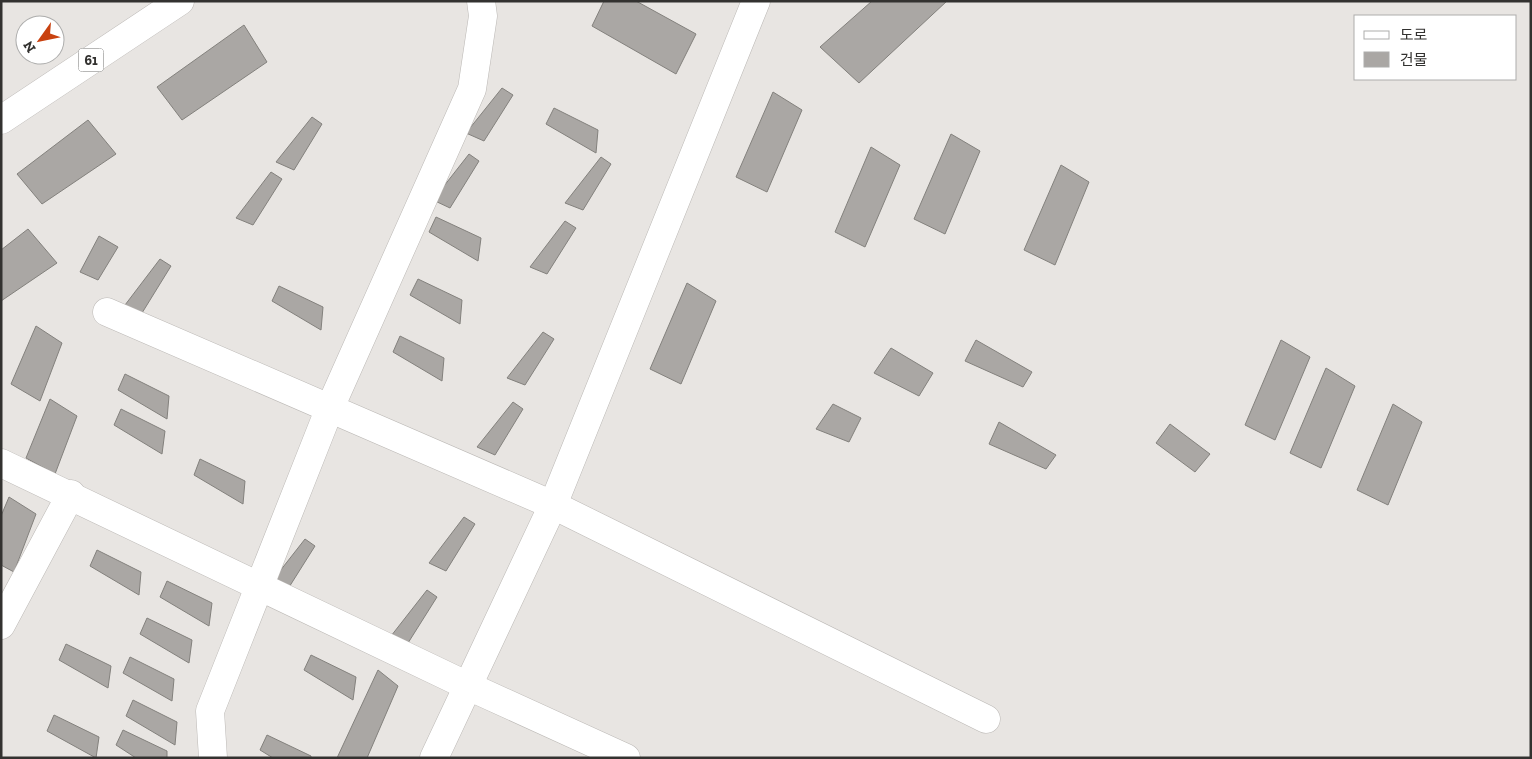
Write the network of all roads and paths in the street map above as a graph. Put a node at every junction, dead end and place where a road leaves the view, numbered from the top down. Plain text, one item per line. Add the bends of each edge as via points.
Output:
1 (180, 1) edge
2 (481, 1) edge
3 (756, 1) edge
4 (1, 120) edge
5 (107, 312) dead end
6 (329, 410) junction
7 (1, 463) edge
8 (71, 494) junction
9 (553, 505) junction
10 (259, 585) junction
11 (1, 625) edge
12 (468, 686) junction
13 (986, 718) dead end
14 (212, 758) edge
15 (434, 758) edge
16 (626, 758) edge

1 - 4 street, 61
2 - 6 street via 483,16 472,89
3 - 9 street
5 - 6 street
6 - 9 street
6 - 10 street
7 - 8 street
8 - 10 street
8 - 11 street
9 - 12 street
9 - 13 street
10 - 12 street
10 - 14 street via 210,710
12 - 15 street
12 - 16 street

